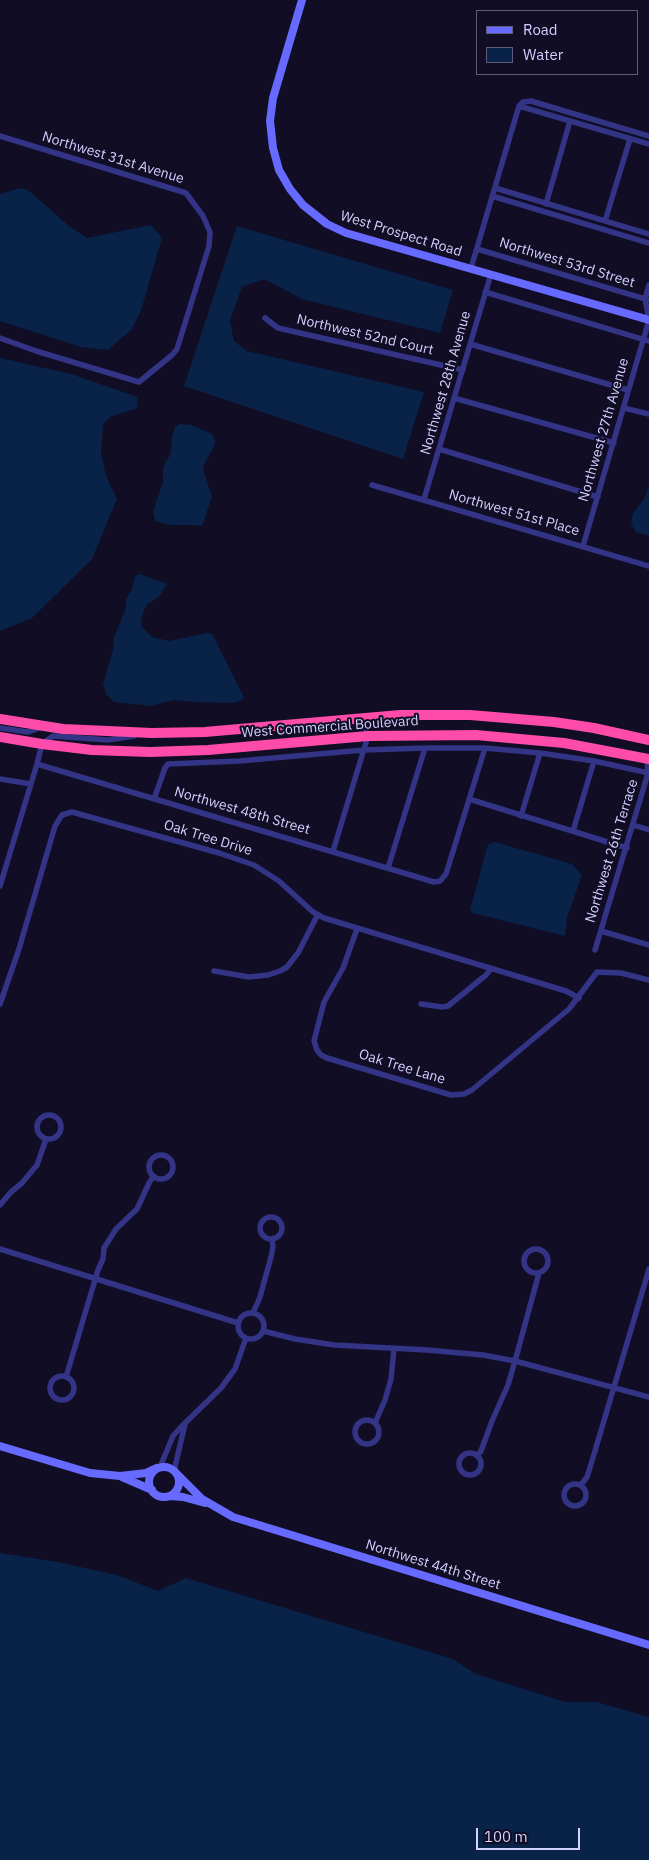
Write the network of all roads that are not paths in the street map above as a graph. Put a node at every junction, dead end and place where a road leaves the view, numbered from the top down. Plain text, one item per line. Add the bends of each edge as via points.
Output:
1 (302, 0) edge
2 (519, 106) junction
3 (570, 121) junction
4 (0, 136) edge
5 (649, 136) edge
6 (630, 139) junction
7 (649, 144) edge
8 (495, 188) junction
9 (492, 196) junction
10 (546, 204) junction
11 (605, 221) junction
12 (649, 234) edge
13 (649, 243) edge
14 (477, 249) junction
15 (471, 268) junction
16 (491, 274) junction
17 (649, 285) edge
18 (485, 292) junction
19 (647, 300) edge
20 (265, 318) dead end
21 (649, 320) edge
22 (0, 338) edge
23 (646, 340) edge
24 (470, 344) junction
25 (462, 370) junction
26 (628, 390) junction
27 (454, 398) junction
28 (624, 408) junction
29 (649, 414) edge
30 (614, 443) junction
31 (439, 449) junction
32 (372, 484) dead end
33 (598, 497) junction
34 (424, 499) junction
35 (583, 546) junction
36 (649, 566) edge
37 (363, 718) junction
38 (0, 719) edge
39 (44, 726) junction
40 (0, 728) edge
41 (152, 733) junction
42 (368, 736) junction
43 (0, 737) edge
44 (649, 740) edge
45 (42, 744) junction
46 (425, 748) junction
47 (485, 748) junction
48 (364, 750) junction
49 (540, 753) junction
50 (648, 759) edge
51 (594, 761) junction
52 (37, 764) junction
53 (649, 773) edge
54 (0, 779) edge
55 (31, 784) junction
56 (154, 799) junction
57 (468, 799) junction
58 (521, 816) junction
59 (633, 825) junction
60 (649, 830) edge
61 (573, 831) junction
62 (627, 848) junction
63 (333, 851) junction
64 (388, 868) junction
65 (0, 886) edge
66 (318, 916) junction
67 (357, 928) junction
68 (602, 931) junction
69 (649, 945) edge
70 (595, 950) dead end
71 (491, 969) junction
72 (214, 971) dead end
73 (649, 980) edge
74 (579, 998) junction
75 (0, 1004) edge
76 (421, 1004) dead end
77 (46, 1139) junction
78 (153, 1177) junction
79 (0, 1205) edge
80 (272, 1239) dead end
81 (0, 1249) edge
82 (649, 1269) edge
83 (539, 1273) junction
84 (96, 1278) junction
85 (253, 1313) junction
86 (238, 1323) junction
87 (263, 1331) junction
88 (246, 1338) junction
89 (394, 1349) junction
90 (516, 1361) junction
91 (66, 1377) junction
92 (614, 1387) junction
93 (649, 1397) edge
94 (375, 1423) junction
95 (185, 1424) junction
96 (170, 1444) junction
97 (0, 1446) edge
98 (179, 1447) junction
99 (477, 1456) dead end
100 (159, 1468) junction
101 (176, 1473) junction
102 (120, 1476) junction
103 (581, 1485) junction
104 (152, 1490) junction
105 (170, 1496) junction
106 (212, 1505) junction
107 (649, 1645) edge

1 - 15 street, West Prospect Road via 270,115 273,152 282,177 309,210 339,230
2 - 3 street
2 - 5 street via 531,101
2 - 8 street
3 - 6 street
3 - 10 street
4 - 22 street, Northwest 31st Avenue via 186,193 210,232 209,246 177,349 139,382
6 - 7 street
6 - 11 street
8 - 9 street
8 - 10 street
9 - 13 street
9 - 14 street
10 - 11 street
11 - 12 street
14 - 15 street
14 - 19 street, Northwest 53rd Street
15 - 16 street, West Prospect Road
16 - 18 street, Northwest 28th Avenue
16 - 21 street, West Prospect Road
17 - 19 street, Northwest 27th Avenue
18 - 23 street
18 - 24 street, Northwest 28th Avenue
19 - 21 street, Northwest 27th Avenue
20 - 25 street, Northwest 52nd Court via 278,328
21 - 23 street, Northwest 27th Avenue
23 - 26 street, Northwest 27th Avenue
24 - 25 street, Northwest 28th Avenue
24 - 26 street
25 - 27 street, Northwest 28th Avenue
26 - 28 street, Northwest 27th Avenue
27 - 30 street
27 - 31 street, Northwest 28th Avenue
28 - 29 street
28 - 30 street, Northwest 27th Avenue
30 - 33 street, Northwest 27th Avenue
31 - 33 street
31 - 34 street, Northwest 28th Avenue
32 - 34 street, Northwest 51st Place
33 - 35 street, Northwest 27th Avenue
34 - 35 street, Northwest 51st Place
35 - 36 street, Northwest 51st Place
37 - 41 highway, West Commercial Boulevard via 205,732
37 - 42 street
37 - 44 highway, West Commercial Boulevard via 435,715 511,718 594,728
38 - 39 highway, West Commercial Boulevard
39 - 40 street, West Commercial Boulevard via 28,732
39 - 41 highway, West Commercial Boulevard
41 - 45 street, West Commercial Boulevard via 108,740 53,736
42 - 45 highway, West Commercial Boulevard via 208,750 92,750
42 - 48 street
42 - 50 highway, West Commercial Boulevard via 443,734 510,737 600,748
43 - 45 highway, West Commercial Boulevard
45 - 52 street
46 - 47 street
46 - 48 street
46 - 64 street
47 - 49 street
47 - 57 street
48 - 56 street via 168,764
48 - 63 street
49 - 51 street
49 - 58 street
50 - 53 street, Northwest 26th Terrace
51 - 53 street
51 - 61 street
52 - 55 street
52 - 56 street, Northwest 48th Street
53 - 59 street, Northwest 26th Terrace
54 - 55 street
55 - 65 street
56 - 63 street, Northwest 48th Street
57 - 58 street
57 - 64 street, Northwest 48th Street via 446,874 440,880 434,882
58 - 61 street
59 - 60 street
59 - 62 street, Northwest 26th Terrace
61 - 62 street
62 - 68 street, Northwest 26th Terrace
63 - 64 street, Northwest 48th Street
66 - 67 street, Oak Tree Drive
66 - 72 street via 301,949 280,971 249,977
66 - 75 street, Oak Tree Drive via 279,881 254,865 80,812 68,812 55,826
67 - 71 street, Oak Tree Drive
67 - 74 street, Oak Tree Lane via 346,962 324,1002 315,1037 317,1050 328,1058 446,1094 464,1094
68 - 69 street
68 - 70 street, Northwest 26th Terrace
71 - 74 street, Oak Tree Drive via 566,991
71 - 76 street via 448,1006
73 - 74 street via 615,972 597,972
77 - 77 street via 54,1138 61,1130 59,1119 52,1115 44,1116 38,1122 39,1134
77 - 79 street via 37,1165
78 - 78 street via 149,1170 152,1160 162,1155 170,1159 172,1174 161,1180
78 - 84 street via 137,1209 104,1248
80 - 85 street via 271,1257
81 - 84 street
82 - 92 street
83 - 83 street via 545,1268 547,1258 539,1250 531,1251 525,1256 525,1267
83 - 90 street
84 - 86 street
84 - 91 street
85 - 86 street via 245,1314
85 - 87 street via 261,1318
86 - 88 street via 238,1331
87 - 88 street via 257,1337
87 - 89 street via 334,1346
88 - 95 street via 235,1369
89 - 90 street via 483,1355
89 - 94 street via 391,1379
90 - 92 street
90 - 99 street
91 - 91 street via 59,1377 52,1384 52,1394 58,1399 66,1399 74,1390 73,1382
92 - 93 street
92 - 103 street via 586,1478
94 - 94 street via 379,1430 378,1438 372,1443 360,1442 356,1436 357,1425 368,1420
95 - 96 street
95 - 98 street
96 - 98 street
96 - 100 street
97 - 102 street via 90,1473
98 - 101 street
100 - 101 street via 167,1467
100 - 102 street
100 - 104 street via 153,1471 149,1480
101 - 105 street via 178,1487
101 - 106 street, Northwest 44th Street
102 - 104 street
103 - 103 street via 586,1491 585,1499 576,1506 569,1504 563,1496 565,1489 570,1484
104 - 105 street via 157,1496
105 - 106 street, Northwest 44th Street
106 - 107 street, Northwest 44th Street via 234,1517

